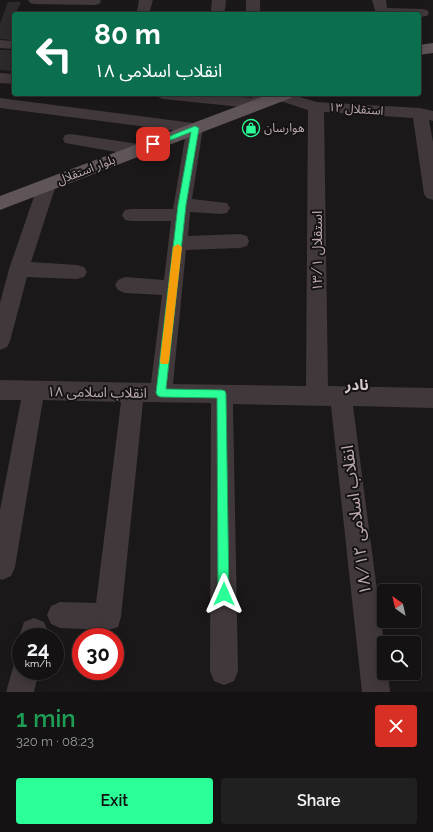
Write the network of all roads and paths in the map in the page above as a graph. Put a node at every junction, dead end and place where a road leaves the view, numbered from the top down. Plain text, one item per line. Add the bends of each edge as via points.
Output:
1 (35, 0) edge
2 (59, 0) edge
3 (253, 0) edge
4 (379, 0) edge
5 (94, 2) dead end
6 (253, 12) edge
7 (381, 12) edge
8 (0, 44) edge
9 (12, 45) edge
10 (433, 48) edge
11 (421, 50) edge
12 (0, 78) edge
13 (12, 79) edge
14 (202, 96) edge
15 (276, 96) edge
16 (285, 96) edge
17 (260, 99) edge
18 (0, 103) edge
19 (316, 106) junction
20 (426, 114) edge
21 (195, 128) junction
22 (71, 139) dead end
23 (139, 150) junction
24 (47, 185) junction
25 (433, 194) edge
26 (2, 200) edge
27 (221, 208) dead end
28 (182, 210) junction
29 (131, 215) dead end
30 (240, 241) dead end
31 (178, 243) junction
32 (19, 269) junction
33 (77, 272) dead end
34 (125, 285) dead end
35 (173, 288) junction
36 (0, 341) edge
37 (0, 390) edge
38 (34, 390) junction
39 (133, 392) junction
40 (161, 393) junction
41 (222, 394) junction
42 (329, 396) junction
43 (433, 398) edge
44 (2, 567) dead end
45 (60, 615) dead end
46 (224, 672) dead end
47 (23, 680) edge
48 (20, 692) edge
49 (376, 692) edge

1 - 2 street
2 - 5 street
3 - 6 street
4 - 7 street
8 - 9 street
10 - 11 main road
12 - 13 street
14 - 17 street
15 - 17 main road, بلوار استقلال
16 - 19 street, ۱۳ استقلال
17 - 21 main road, بلوار استقلال
18 - 21 street
19 - 20 street, ۱۳ استقلال
19 - 42 street, ۱۳/۱ استقلال
20 - 25 street
21 - 23 main road, بلوار استقلال
21 - 28 street
22 - 23 street
23 - 24 main road, بلوار استقلال
24 - 26 main road, بلوار استقلال
24 - 32 street
27 - 28 street
28 - 29 street
28 - 31 street
30 - 31 street
31 - 35 street
32 - 33 street
32 - 36 street
34 - 35 street
35 - 40 street
37 - 38 street, ۱۸ انقلاب اسلامی
38 - 39 street, ۱۸ انقلاب اسلامی
38 - 44 street
39 - 40 street, ۱۸ انقلاب اسلامی
39 - 45 street via 108,617
40 - 41 street, ۱۸ انقلاب اسلامی
41 - 42 street, ۱۸ انقلاب اسلامی
41 - 46 street
42 - 43 street, ۱۸ انقلاب اسلامی
42 - 49 street, ۱۸/۱۲ انقلاب اسلامی
47 - 48 street

